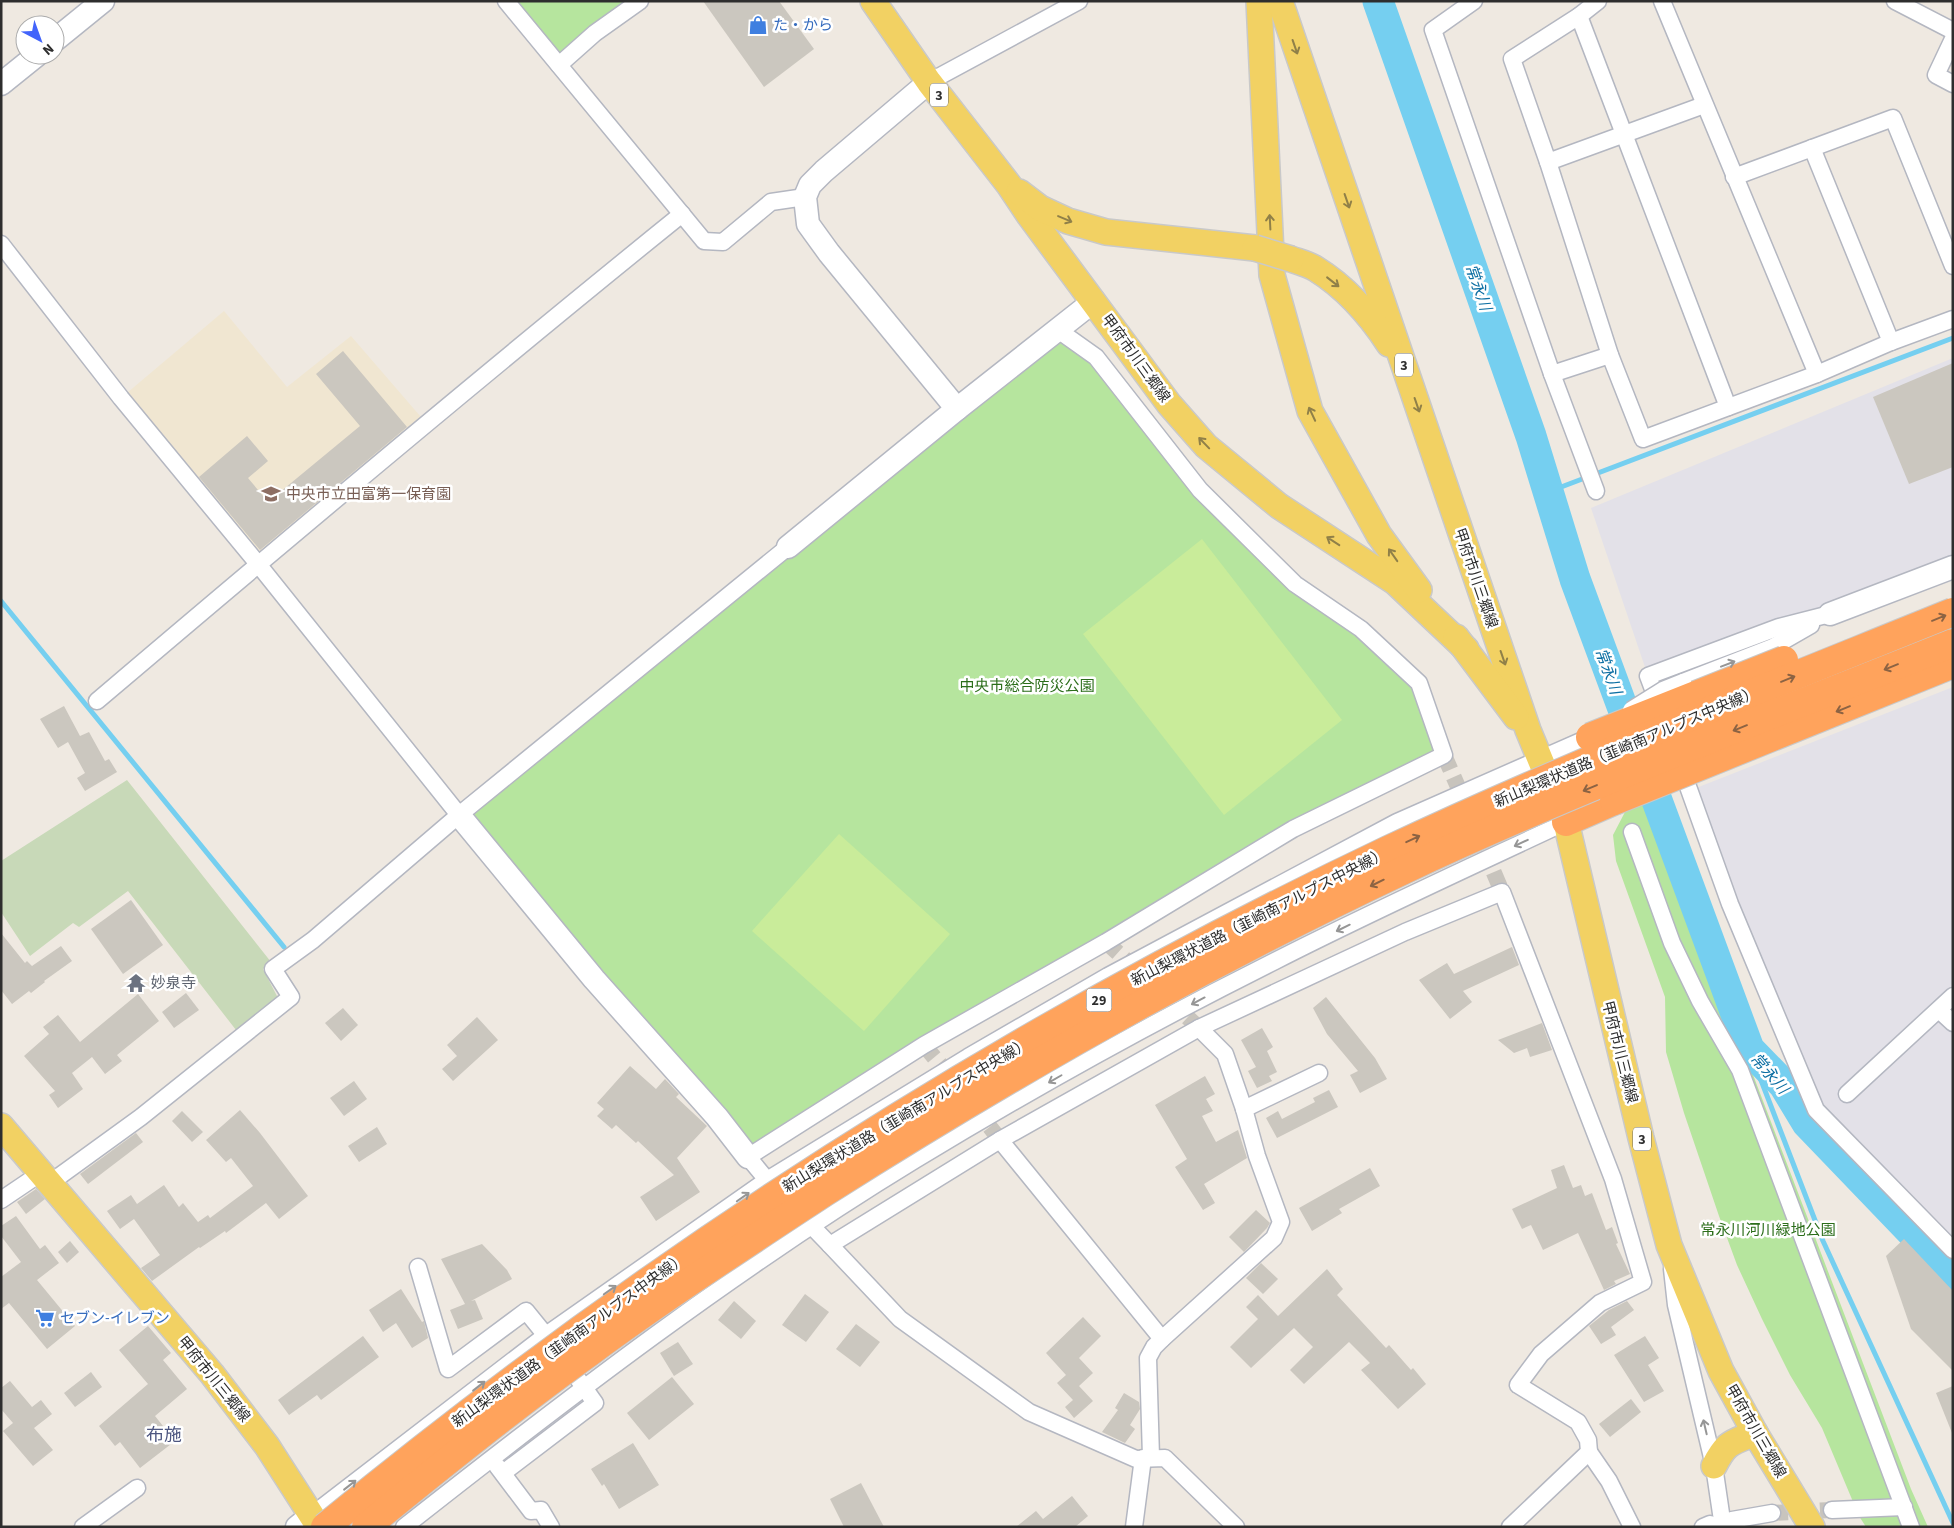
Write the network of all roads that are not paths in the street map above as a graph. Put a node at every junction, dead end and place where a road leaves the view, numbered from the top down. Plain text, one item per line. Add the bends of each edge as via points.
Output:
1 (103, 1) edge
2 (506, 1) edge
3 (640, 1) edge
4 (873, 1) edge
5 (1079, 1) edge
6 (1259, 1) edge
7 (1280, 1) edge
8 (1474, 1) edge
9 (1598, 1) edge
10 (1662, 1) edge
11 (1895, 1) edge
12 (1579, 16) junction
13 (1953, 31) edge
14 (65, 32) edge
15 (1953, 39) edge
16 (24, 65) edge
17 (559, 65) junction
18 (929, 82) junction
19 (1, 84) edge
20 (1953, 84) edge
21 (1704, 105) junction
22 (1623, 135) junction
23 (1812, 148) junction
24 (1548, 162) junction
25 (1734, 177) junction
26 (1009, 185) junction
27 (805, 197) junction
28 (682, 214) junction
29 (1, 244) edge
30 (1953, 266) edge
31 (1094, 301) junction
32 (1953, 319) edge
33 (1058, 330) junction
34 (1891, 342) junction
35 (1610, 355) junction
36 (1406, 370) junction
37 (1552, 374) junction
38 (1817, 374) junction
39 (1728, 407) junction
40 (956, 409) junction
41 (1596, 491) dead end
42 (788, 547) joint
43 (258, 564) junction
44 (1953, 567) edge
45 (1953, 593) edge
46 (1953, 612) edge
47 (1830, 614) junction
48 (1953, 643) edge
49 (1466, 649) junction
50 (1953, 664) edge
51 (97, 701) dead end
52 (1528, 730) junction
53 (1590, 737) junction
54 (1540, 759) junction
55 (459, 815) junction
56 (1566, 822) junction
57 (1632, 832) dead end
58 (1953, 996) edge
59 (1940, 1010) junction
60 (1953, 1023) edge
61 (1199, 1028) junction
62 (1319, 1073) dead end
63 (1847, 1094) dead end
64 (1244, 1110) junction
65 (1, 1126) edge
66 (1000, 1140) junction
67 (748, 1156) junction
68 (45, 1178) junction
69 (767, 1180) junction
70 (1, 1200) edge
71 (811, 1226) junction
72 (830, 1245) junction
73 (1669, 1245) junction
74 (1953, 1250) edge
75 (418, 1266) dead end
76 (546, 1335) junction
77 (1162, 1339) junction
78 (584, 1387) junction
79 (1755, 1433) junction
80 (1589, 1452) junction
81 (491, 1458) junction
82 (1147, 1458) junction
83 (1714, 1466) junction
84 (503, 1473) junction
85 (137, 1488) dead end
86 (1904, 1507) junction
87 (1832, 1510) tunnel mouth
88 (1772, 1513) tunnel mouth
89 (313, 1524) edge
90 (1717, 1524) edge
91 (83, 1527) edge
92 (366, 1527) edge
93 (404, 1527) edge
94 (551, 1527) edge
95 (1134, 1527) edge
96 (1236, 1527) edge
97 (1510, 1527) edge
98 (1632, 1527) edge
99 (1812, 1527) edge
100 (1911, 1527) edge

1 - 14 street
2 - 17 street
3 - 17 street via 595,33
4 - 18 main road, 甲府市川三郷線 / 3
5 - 18 street
49 -> 6 main road, 甲府市川三郷線 / 3 via 1379,535 1310,411 1272,275
7 -> 36 main road, 甲府市川三郷線 / 3
8 - 37 street via 1434,30
9 - 12 street
10 - 21 street
11 - 13 street
12 - 22 street
12 - 24 street via 1512,59
15 - 20 street via 1936,75
16 - 19 street
17 - 28 street
18 - 26 main road, 甲府市川三郷線 / 3
18 - 27 street via 824,171 810,185
21 - 22 street
21 - 25 street
22 - 24 street
22 - 39 street
23 - 25 street
23 - 30 street via 1892,118
23 - 34 street
24 - 35 street
25 - 38 street
26 - 31 main road, 甲府市川三郷線 / 3
26 -> 36 main road, bridge via 1040,208 1068,221 1106,232 1255,248 1315,268 1346,292 1377,326
27 - 28 street via 772,202 723,242 704,241
27 - 40 street via 808,224
28 - 43 street
29 - 43 street via 121,398
31 - 33 street
49 -> 31 main road, 甲府市川三郷線 / 3 via 1395,582 1279,506 1206,446 1169,404
32 - 34 street
33 - 40 street
33 - 67 street via 1096,357 1200,490 1295,584 1362,629 1419,684 1444,754 1293,829 1106,942 924,1044
34 - 38 street
35 - 37 street
35 - 39 street via 1643,439
36 -> 52 main road, 甲府市川三郷線 / 3
37 - 41 street
38 - 39 street
40 - 42 street
42 - 55 street
43 - 51 street
43 - 55 street
44 - 47 street
45 - 53 highway, bridge
89 -> 46 highway, 新山梨環状道路（韮崎南アルプス中央線） / 29, bridge via 672,1264 767,1200 875,1131 1082,1009 1294,897 1491,803 1583,762
53 -> 47 street, bridge via 1663,690 1773,647
47 - 74 street via 1779,628 1648,676 1730,904 1816,1110
48 -> 92 highway, 新山梨環状道路（韮崎南アルプス中央線） / 29, bridge via 1496,828 1298,923 1093,1031 886,1154 682,1287 588,1352
49 - 52 main road, 甲府市川三郷線 / 3
50 -> 56 highway, bridge
52 - 54 main road, 甲府市川三郷線 / 3
53 - 54 street
54 - 56 main road, 甲府市川三郷線 / 3
54 - 69 street via 1397,822 1108,976
55 - 67 street
55 - 68 street via 313,940 273,969 291,997 148,1110
56 -> 71 street via 1274,961 1104,1051 916,1160
56 - 73 main road, 甲府市川三郷線 / 3
57 - 86 street via 1672,943 1700,1001 1740,1070
58 - 59 street
59 - 60 street
59 - 63 street
61 - 64 street via 1225,1054
61 - 66 street
61 - 80 street via 1406,932 1502,892 1613,1179 1643,1282 1600,1303 1541,1354 1518,1385 1578,1422 1588,1440
62 - 64 street
64 - 77 street via 1280,1222 1274,1238
65 - 68 main road, 甲府市川三郷線
66 - 72 street
66 - 77 street
67 - 69 street
68 - 70 street
68 - 89 main road, 甲府市川三郷線 via 212,1374 266,1446
69 - 71 street
76 -> 69 street
71 - 72 street
71 - 78 street via 671,1322
72 - 82 street via 900,1319 1029,1412 1136,1459
73 - 79 main road, 甲府市川三郷線 / 3 via 1721,1371
83 -> 73 street via 1676,1305
75 - 76 street via 448,1368 526,1311
76 - 78 street
89 -> 76 street
77 - 82 street via 1148,1358
78 - 81 street
78 - 84 street via 595,1403
79 - 83 main road via 1729,1444
79 - 99 main road, 甲府市川三郷線 / 3
80 - 97 street
80 - 98 street via 1609,1480
81 - 84 street
81 - 93 street
82 - 95 street
82 - 96 street via 1165,1458
83 - 90 street
84 - 94 street via 531,1511 542,1510
85 - 91 street
86 - 87 street
86 - 100 street
88 - 90 street

